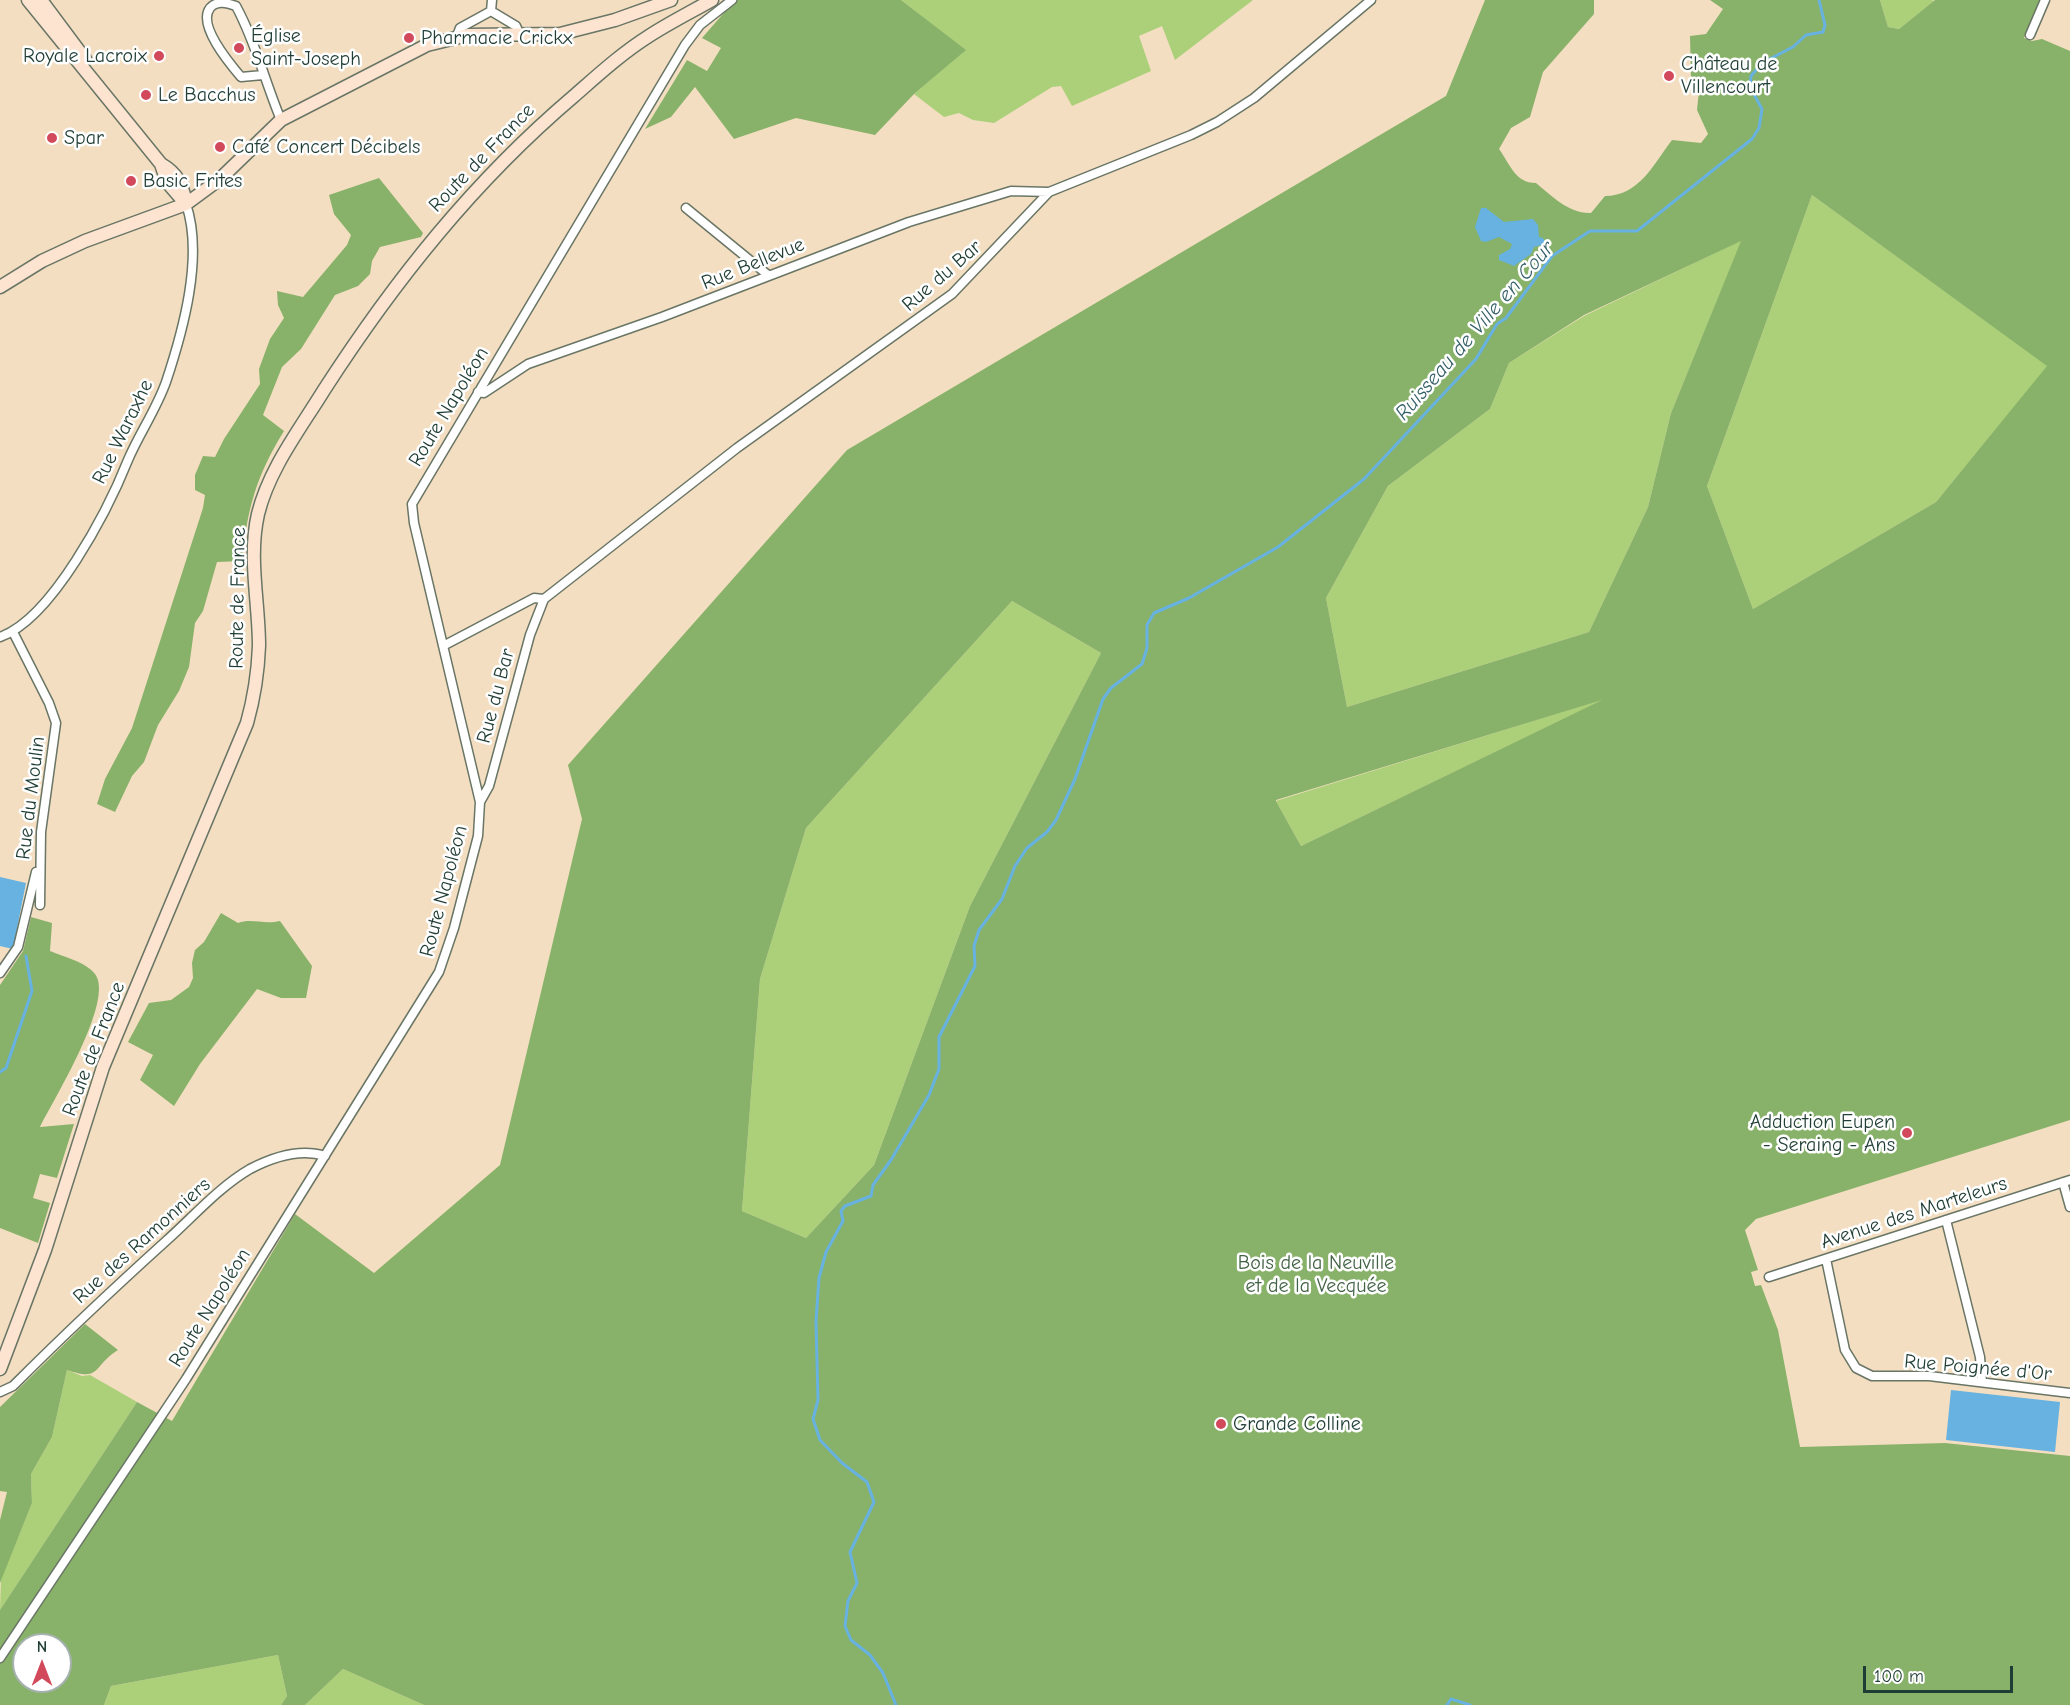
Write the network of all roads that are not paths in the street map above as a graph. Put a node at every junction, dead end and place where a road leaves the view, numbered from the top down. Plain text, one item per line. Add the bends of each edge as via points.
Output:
1 (28, 0) edge
2 (41, 0) edge
3 (492, 0) edge
4 (671, 0) edge
5 (712, 0) edge
6 (732, 0) edge
7 (1371, 0) edge
8 (2045, 0) edge
9 (491, 11) junction
10 (520, 35) junction
11 (2030, 35) dead end
12 (457, 36) junction
13 (263, 75) junction
14 (99, 86) junction
15 (281, 120) junction
16 (1049, 192) junction
17 (186, 204) junction
18 (686, 208) dead end
19 (768, 275) junction
20 (0, 287) edge
21 (478, 392) junction
22 (544, 599) junction
23 (13, 632) junction
24 (0, 637) edge
25 (443, 646) junction
26 (480, 802) junction
27 (39, 860) junction
28 (40, 905) dead end
29 (0, 973) edge
30 (325, 1156) junction
31 (2067, 1181) edge
32 (2070, 1207) edge
33 (1946, 1220) junction
34 (1826, 1259) junction
35 (1769, 1277) dead end
36 (5, 1346) edge
37 (0, 1369) edge
38 (1982, 1382) junction
39 (0, 1392) edge
40 (2070, 1393) edge
41 (0, 1658) edge

1 - 14 main road
2 - 14 main road via 78,48
3 - 9 street
4 - 10 main road via 586,28 560,34
5 - 36 main road, Route de France via 631,48 499,164 440,229 381,304 278,463 264,495 256,530 259,646 247,723 103,1067 45,1250
6 - 21 street, Route Napoléon via 700,25 685,45
7 - 16 street, Rue du Bar via 1254,98 1217,122
8 - 11 street
9 - 10 street via 516,26
9 - 12 street via 460,28
10 - 12 main road
12 - 15 main road via 427,45
13 - 13 street via 262,64 236,6 225,2 213,5 207,12 207,27 230,63 241,77
13 - 15 street
14 - 17 main road via 161,164 182,182
15 - 17 main road via 220,179
16 - 19 street, Rue Bellevue via 1011,191 976,200
16 - 22 street, Rue du Bar via 952,294 737,448
17 - 20 main road via 68,249
17 - 23 street, Rue Waraxhe via 193,238 191,268 183,319 165,385 81,555 56,588
18 - 19 street
19 - 21 street, Rue Bellevue via 528,364 483,393
21 - 25 street, Route Napoléon via 412,504
22 - 25 street, Rue du Bar via 534,598
22 - 26 street, Rue du Bar via 530,635 489,786
23 - 24 street, Rue Waraxhe
23 - 27 street, Rue du Moulin via 50,703 56,723
25 - 26 street, Route Napoléon
26 - 30 street, Route Napoléon via 478,836 444,961
27 - 28 street, Rue du Moulin
27 - 29 street via 18,947
30 - 39 street, Rue des Ramonniers via 313,1152 286,1155 262,1163 231,1182 13,1386
30 - 41 street, Route Napoléon via 159,1422
31 - 32 street
31 - 33 street, Avenue des Marteleurs
33 - 34 street, Avenue des Marteleurs
33 - 38 street via 1980,1357
34 - 35 street, Avenue des Marteleurs
34 - 38 street, Rue Poignée d'Or via 1845,1350 1856,1368 1880,1377 1929,1376
36 - 37 main road, Route de France
38 - 40 street, Rue Poignée d'Or

